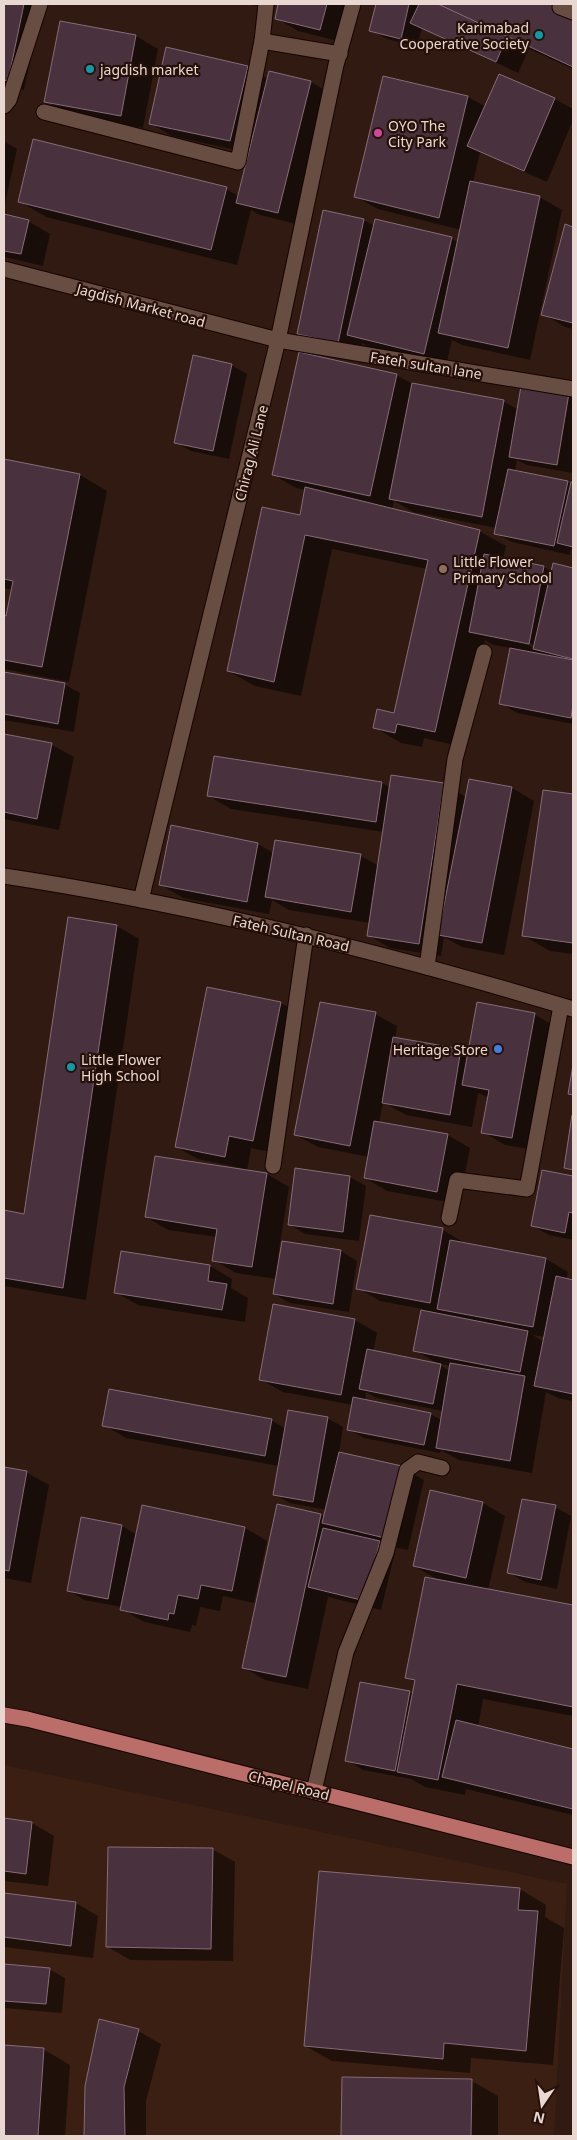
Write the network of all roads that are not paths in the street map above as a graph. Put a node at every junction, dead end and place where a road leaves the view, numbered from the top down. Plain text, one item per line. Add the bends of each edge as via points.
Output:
1 (40, 4) edge
2 (266, 4) edge
3 (353, 4) edge
4 (561, 4) edge
5 (573, 12) edge
6 (262, 41) junction
7 (340, 54) junction
8 (4, 106) edge
9 (44, 112) dead end
10 (4, 269) edge
11 (278, 340) junction
12 (573, 389) edge
13 (484, 652) dead end
14 (4, 876) edge
15 (141, 900) junction
16 (306, 935) junction
17 (427, 967) junction
18 (567, 1008) edge
19 (273, 1166) dead end
20 (449, 1218) dead end
21 (442, 1468) dead end
22 (4, 1715) edge
23 (314, 1791) junction
24 (573, 1856) edge

1 - 8 street via 9,100
2 - 6 street
3 - 7 street, Chirag Ali Lane
4 - 5 street
6 - 7 street
6 - 9 street via 238,162
7 - 11 street, Chirag Ali Lane
10 - 11 street, Jagdish Market road
11 - 12 street, Fateh sultan lane
11 - 15 street, Chirag Ali Lane
13 - 17 street via 455,759
14 - 15 street, Fateh Sultan Road
15 - 16 street, Fateh Sultan Road
16 - 17 street, Fateh Sultan Road
16 - 19 street
17 - 18 street, Fateh Sultan Road
18 - 20 street via 528,1189 457,1180
21 - 23 street via 418,1462 407,1470 386,1553 346,1652
22 - 23 main road, Chapel Road
23 - 24 main road, Chapel Road

